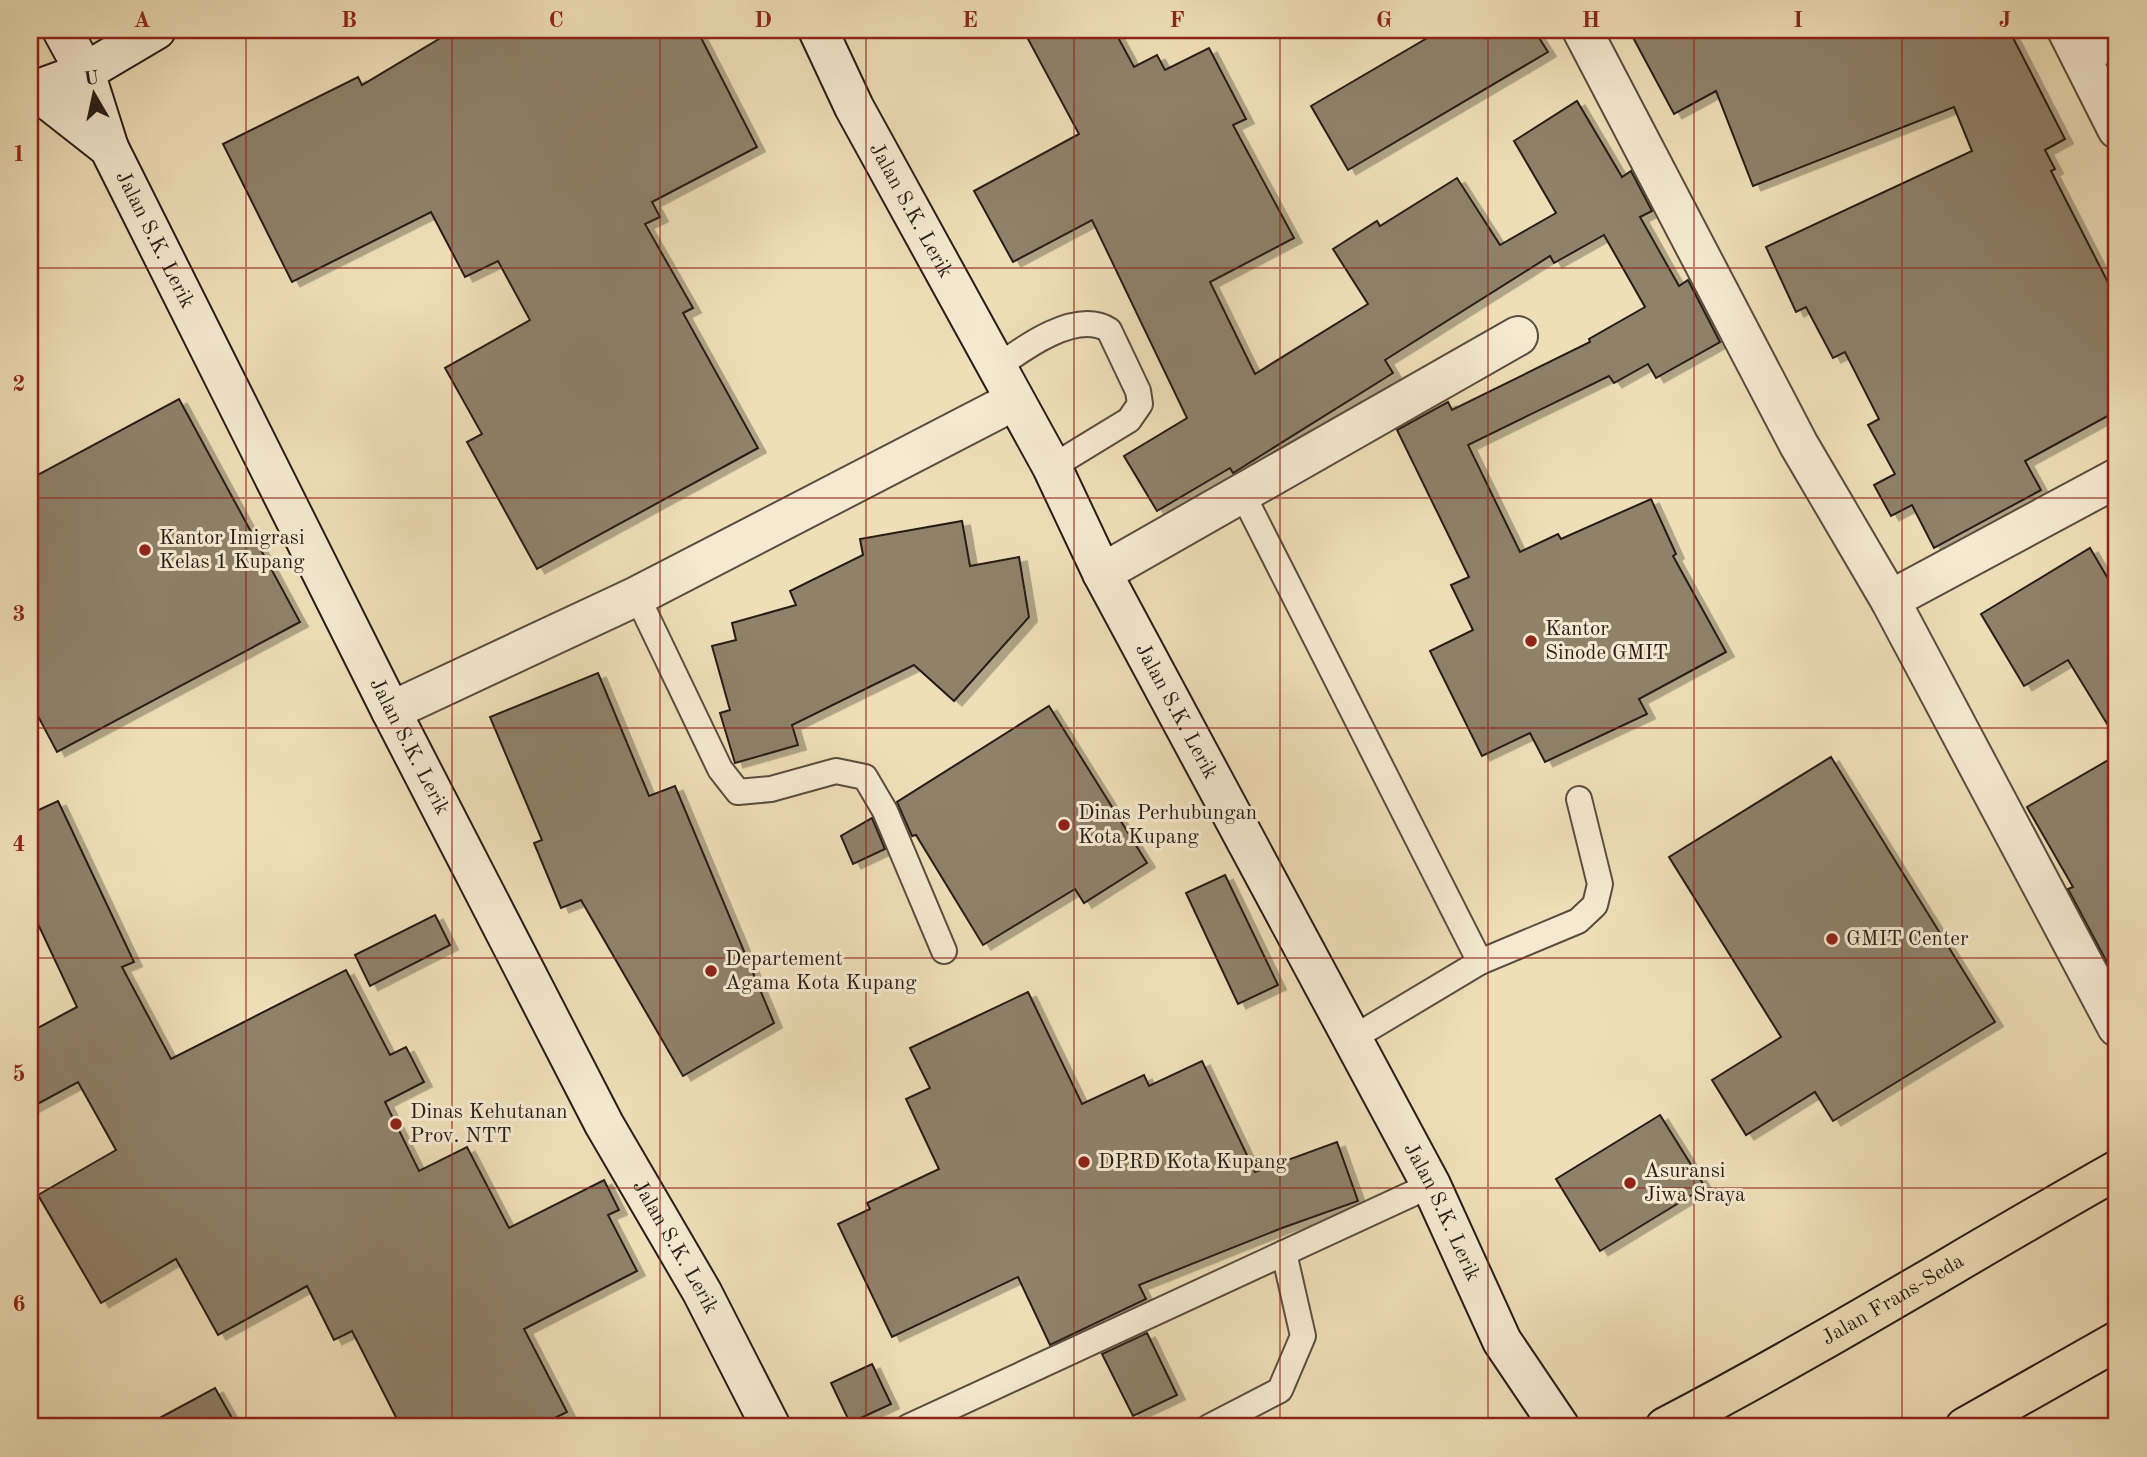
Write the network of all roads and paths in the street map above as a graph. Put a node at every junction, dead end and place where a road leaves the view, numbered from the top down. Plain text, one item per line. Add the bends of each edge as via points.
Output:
1 (62, 30) edge
2 (156, 30) edge
3 (818, 30) edge
4 (1582, 30) edge
5 (2117, 36) edge
6 (2074, 43) edge
7 (85, 72) junction
8 (31, 90) edge
9 (2117, 129) edge
10 (109, 148) junction
11 (1518, 336) dead end
12 (1005, 385) junction
13 (1052, 467) junction
14 (2117, 478) edge
15 (1241, 491) junction
16 (1102, 573) junction
17 (637, 596) junction
18 (1890, 600) junction
19 (391, 712) junction
20 (1579, 799) dead end
21 (944, 951) dead end
22 (1480, 962) junction
23 (2117, 1027) edge
24 (1353, 1038) junction
25 (2117, 1170) edge
26 (1431, 1185) junction
27 (1284, 1252) junction
28 (2117, 1341) edge
29 (938, 1421) edge
30 (771, 1427) edge
31 (908, 1427) edge
32 (1209, 1427) edge
33 (1560, 1427) edge
34 (1665, 1427) edge
35 (1965, 1427) edge

1 - 7 main road
2 - 7 main road
3 - 12 main road, Jalan S.K. Lerik
4 - 18 main road via 1799,445
5 - 6 main road
6 - 9 main road
7 - 8 main road
7 - 10 main road
8 - 10 main road, Jalan S.K. Lerik
10 - 19 main road, Jalan S.K. Lerik
11 - 15 main road
12 - 13 main road, Jalan S.K. Lerik
12 - 13 lane via 1037,339 1089,324 1109,330 1140,404 1129,420
12 - 17 main road
13 - 16 main road, Jalan S.K. Lerik
14 - 18 main road
15 - 16 main road
15 - 22 lane
16 - 24 main road, Jalan S.K. Lerik
17 - 19 main road
17 - 21 lane via 720,769 738,792 771,789 836,771 864,777 885,811
18 - 23 main road
19 - 30 main road, Jalan S.K. Lerik via 604,1124 702,1292
20 - 22 lane via 1600,884 1595,905 1578,921
22 - 24 lane
24 - 26 main road, Jalan S.K. Lerik
25 - 34 main road, Jalan Frans-Seda via 1775,1370
26 - 27 lane
26 - 33 main road, Jalan S.K. Lerik via 1502,1341
27 - 29 lane
27 - 32 lane via 1303,1336 1280,1390
28 - 35 main road
29 - 31 lane

